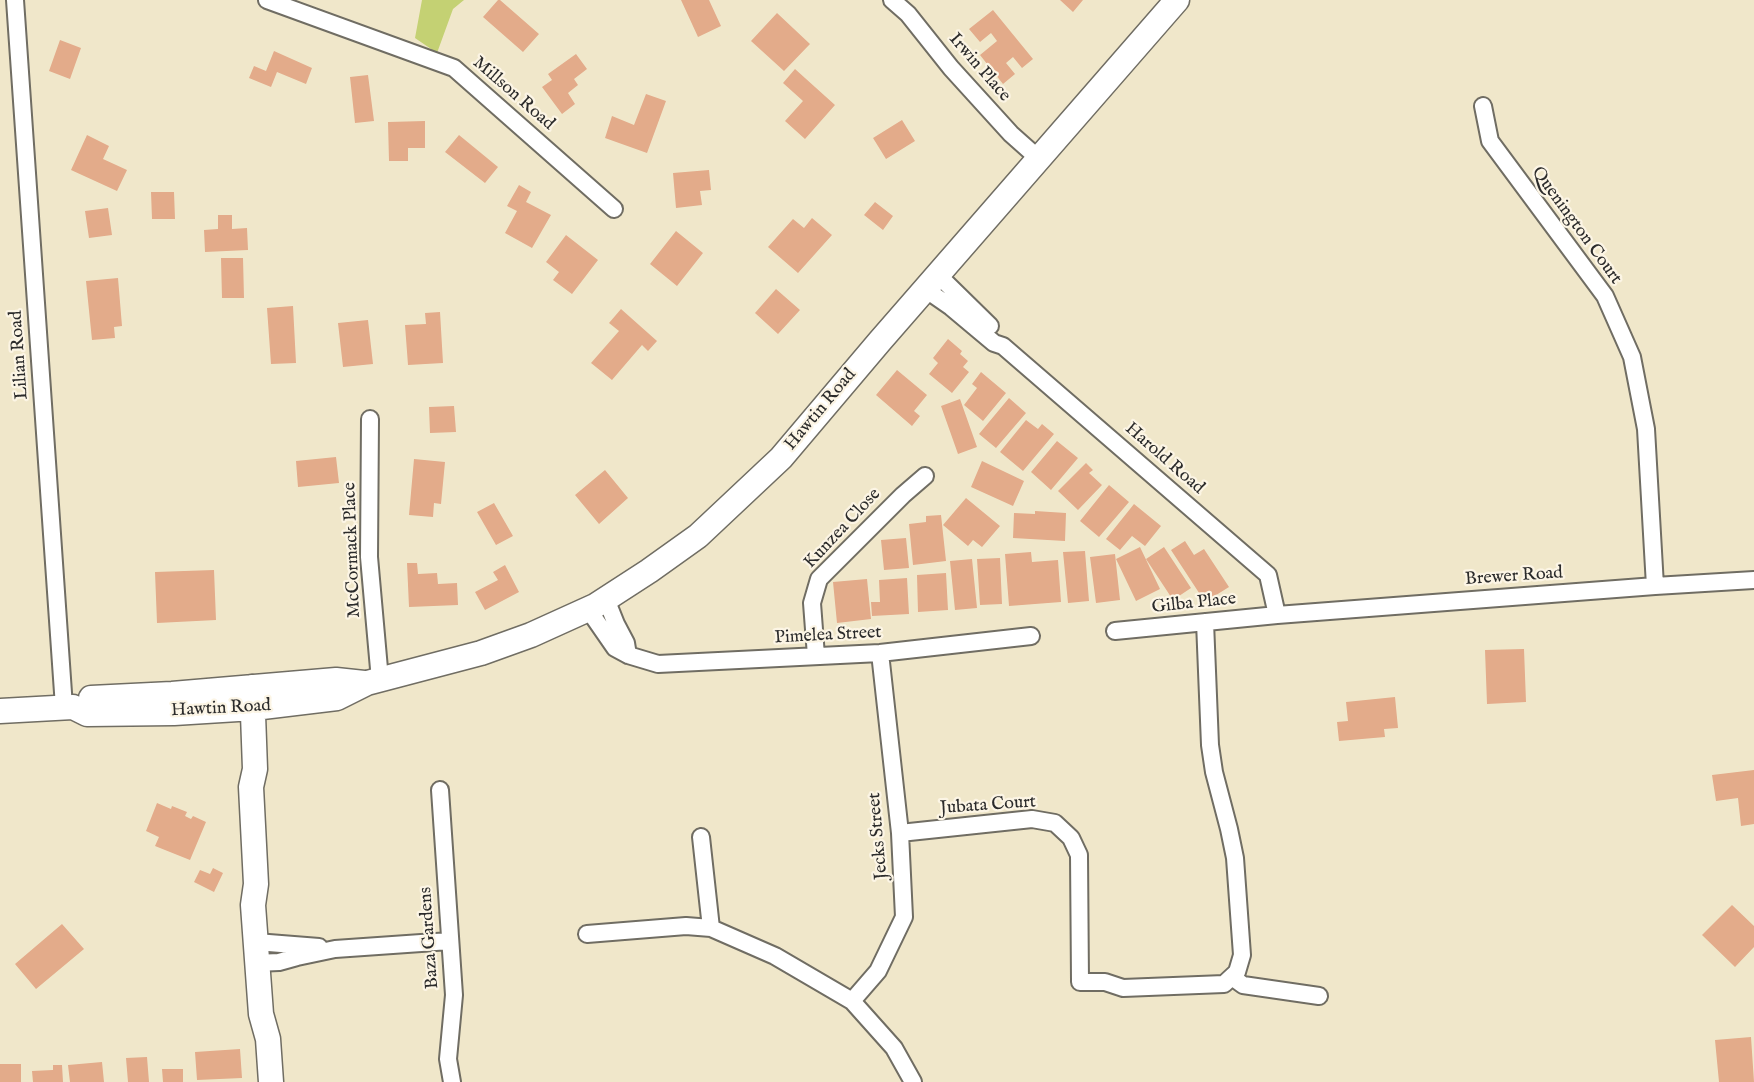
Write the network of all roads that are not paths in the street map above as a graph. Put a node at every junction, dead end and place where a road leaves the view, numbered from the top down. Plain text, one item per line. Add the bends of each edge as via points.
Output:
1 (15, 0) edge
2 (267, 0) edge
3 (892, 0) edge
4 (1177, 0) edge
5 (1483, 106) dead end
6 (1038, 158) junction
7 (614, 209) dead end
8 (932, 282) junction
9 (370, 419) dead end
10 (925, 476) dead end
11 (1754, 580) edge
12 (1654, 586) junction
13 (597, 604) junction
14 (1277, 615) junction
15 (1205, 622) junction
16 (1115, 631) dead end
17 (1031, 636) dead end
18 (880, 653) junction
19 (816, 656) junction
20 (373, 682) junction
21 (245, 698) junction
22 (69, 707) junction
23 (0, 711) edge
24 (440, 790) dead end
25 (900, 832) junction
26 (701, 837) dead end
27 (711, 928) junction
28 (587, 934) dead end
29 (450, 941) junction
30 (264, 952) junction
31 (1232, 977) junction
32 (1319, 996) dead end
33 (852, 1001) junction
34 (271, 1082) edge
35 (452, 1082) edge
36 (913, 1082) edge

1 - 22 street, Lilian Road
2 - 7 street, Millson Road via 454,68
3 - 6 street, Irwin Place via 1011,134
4 - 6 main road, Hawtin Road
5 - 12 street, Quenington Court via 1490,141 1605,296 1632,357 1646,429
6 - 8 main road, Hawtin Road
8 - 13 main road, Hawtin Road via 781,459 698,536
8 - 14 street, Harold Road via 1001,337 1003,346 1268,575
9 - 20 street, McCormack Place
10 - 19 street, Kunzea Close via 819,579 812,603
11 - 12 street, Brewer Road
12 - 14 street, Brewer Road
13 - 19 street, Pimelea Street via 616,624 628,656 658,664
13 - 20 main road, Hawtin Road via 481,653
14 - 15 street, Gilba Place
15 - 16 street, Gilba Place
15 - 31 street via 1210,745 1235,858 1242,955
17 - 18 street, Pimelea Street
18 - 19 street, Pimelea Street
18 - 25 street, Jecks Street
20 - 21 main road, Hawtin Road via 336,681
21 - 22 main road, Hawtin Road via 174,712 87,714
21 - 30 main road via 243,770 251,787 256,884 253,905
22 - 23 main road, Hawtin Road
24 - 29 street, Baza Gardens
25 - 31 street, Jubata Court via 1032,819 1055,823 1071,838 1079,855 1080,982 1105,982 1123,988 1224,984
25 - 33 street, Jecks Street via 904,917 878,971
26 - 27 street
27 - 28 street via 686,926
27 - 33 street via 775,956
29 - 30 street
29 - 35 street, Baza Gardens via 454,995 448,1059
30 - 34 main road via 261,1014 268,1039
31 - 32 street via 1243,985
33 - 36 street via 894,1048

